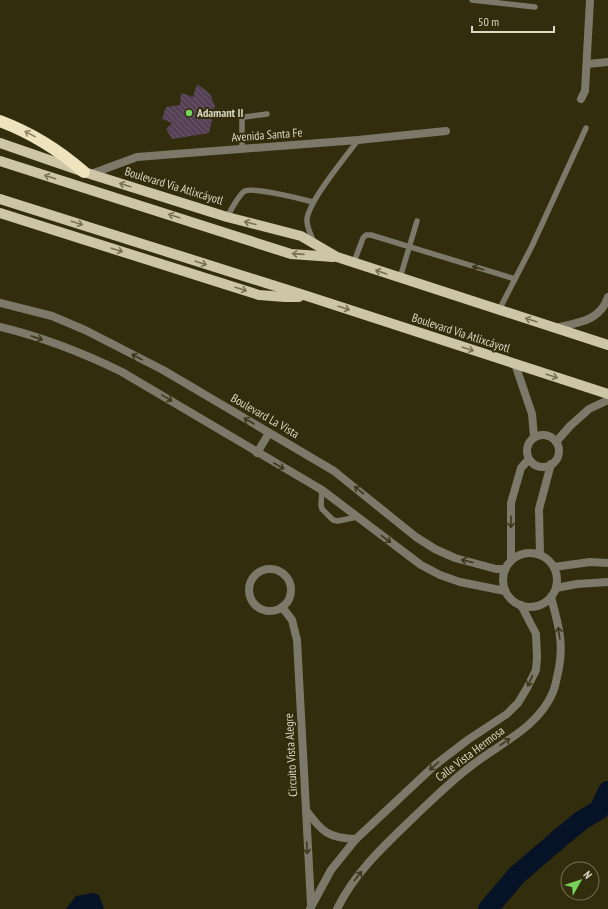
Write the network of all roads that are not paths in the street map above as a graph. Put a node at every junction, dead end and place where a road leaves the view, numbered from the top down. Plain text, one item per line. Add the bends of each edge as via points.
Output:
1 (472, 0) edge
2 (590, 0) edge
3 (535, 7) dead end
4 (608, 62) edge
5 (587, 64) junction
6 (581, 99) dead end
7 (267, 114) dead end
8 (0, 121) edge
9 (586, 128) dead end
10 (446, 131) dead end
11 (358, 140) junction
12 (0, 143) edge
13 (242, 149) junction
14 (0, 161) edge
15 (88, 173) junction
16 (0, 199) edge
17 (313, 202) junction
18 (0, 213) edge
19 (227, 216) junction
20 (417, 221) dead end
21 (315, 244) junction
22 (409, 247) junction
23 (337, 257) junction
24 (354, 262) junction
25 (400, 278) junction
26 (515, 278) junction
27 (307, 296) junction
28 (608, 297) edge
29 (0, 303) edge
30 (499, 310) junction
31 (0, 327) edge
32 (554, 328) junction
33 (608, 345) edge
34 (515, 364) junction
35 (608, 394) edge
36 (608, 400) edge
37 (269, 433) junction
38 (534, 437) junction
39 (556, 442) junction
40 (257, 453) junction
41 (529, 459) junction
42 (551, 464) junction
43 (322, 490) junction
44 (358, 517) junction
45 (540, 555) junction
46 (511, 560) junction
47 (608, 563) edge
48 (554, 567) junction
49 (505, 569) junction
50 (608, 582) edge
51 (556, 588) junction
52 (505, 591) junction
53 (551, 597) junction
54 (521, 605) junction
55 (282, 607) junction
56 (305, 809) junction
57 (356, 839) junction
58 (311, 907) edge
59 (337, 909) edge

1 - 3 lane
2 - 5 street
4 - 5 street
5 - 6 street via 585,91
7 - 13 lane via 242,119
15 -> 8 highway via 46,143 20,128
9 - 26 lane
10 - 11 street, Avenida Santa Fe
11 - 13 street, Avenida Santa Fe
11 - 17 lane
12 - 15 main road, Boulevard Vía Atlixcáyotl
13 - 15 street, Avenida Santa Fe via 137,157
23 -> 14 main road, Boulevard Vía Atlixcáyotl via 292,254
19 -> 15 main road, Boulevard Vía Atlixcáyotl
16 -> 27 main road, Boulevard Vía Atlixcáyotl
17 - 19 lane via 250,190 241,194
17 - 21 lane via 307,225
18 -> 27 main road, Boulevard Vía Atlixcáyotl via 259,295 285,298
21 -> 19 main road, Boulevard Vía Atlixcáyotl via 301,236
20 - 22 lane
21 - 23 main road, Boulevard Vía Atlixcáyotl
22 - 24 lane via 366,235
22 - 25 lane
26 -> 22 lane
23 - 24 main road, Boulevard Vía Atlixcáyotl
25 -> 24 main road, Boulevard Vía Atlixcáyotl
25 - 30 main road, Boulevard Vía Atlixcáyotl
26 - 30 lane
27 -> 34 main road, Boulevard Vía Atlixcáyotl
28 - 32 street via 594,317
37 -> 29 street, Boulevard La Vista via 163,370 85,330 52,316
32 -> 30 main road, Boulevard Vía Atlixcáyotl
31 -> 40 street via 96,359 151,388
32 - 33 main road, Boulevard Vía Atlixcáyotl
34 -> 35 main road, Boulevard Vía Atlixcáyotl
34 - 38 street via 532,414
36 - 39 street via 585,412
37 - 40 street
49 -> 37 street, Boulevard La Vista via 455,558 435,549 416,537 334,471
38 - 39 street via 546,435
38 - 41 street via 527,447
39 - 42 street via 558,455
40 -> 43 street
41 - 42 street via 539,466
41 -> 46 street via 521,468 511,503
42 - 45 street via 539,509
43 - 44 street
43 - 44 lane via 322,509 333,520
44 -> 52 street via 421,565 440,575 460,582
45 - 46 street via 530,552 520,554
45 - 48 street
46 - 49 street
47 - 48 street via 590,562
48 - 51 street via 557,577
49 - 52 street via 502,580
50 - 51 street
51 - 53 street
52 - 54 street via 512,600
53 - 54 street via 542,604 532,607
59 -> 53 street, Calle Vista Hermosa via 346,891 385,845 446,786 471,765 519,732 545,707 553,691 561,658 560,637
54 -> 57 street, Calle Vista Hermosa via 536,634 537,657 536,670 518,703 507,714 435,765
55 - 55 street via 289,600 289,580 282,573 272,569 262,570 254,576 250,585 250,595 255,604 263,610 273,611
55 - 56 street, Circuito Vista Alegre via 292,620 297,640
56 - 57 street via 328,834
56 -> 58 street, Circuito Vista Alegre
57 - 58 street, Calle Vista Hermosa via 331,870

